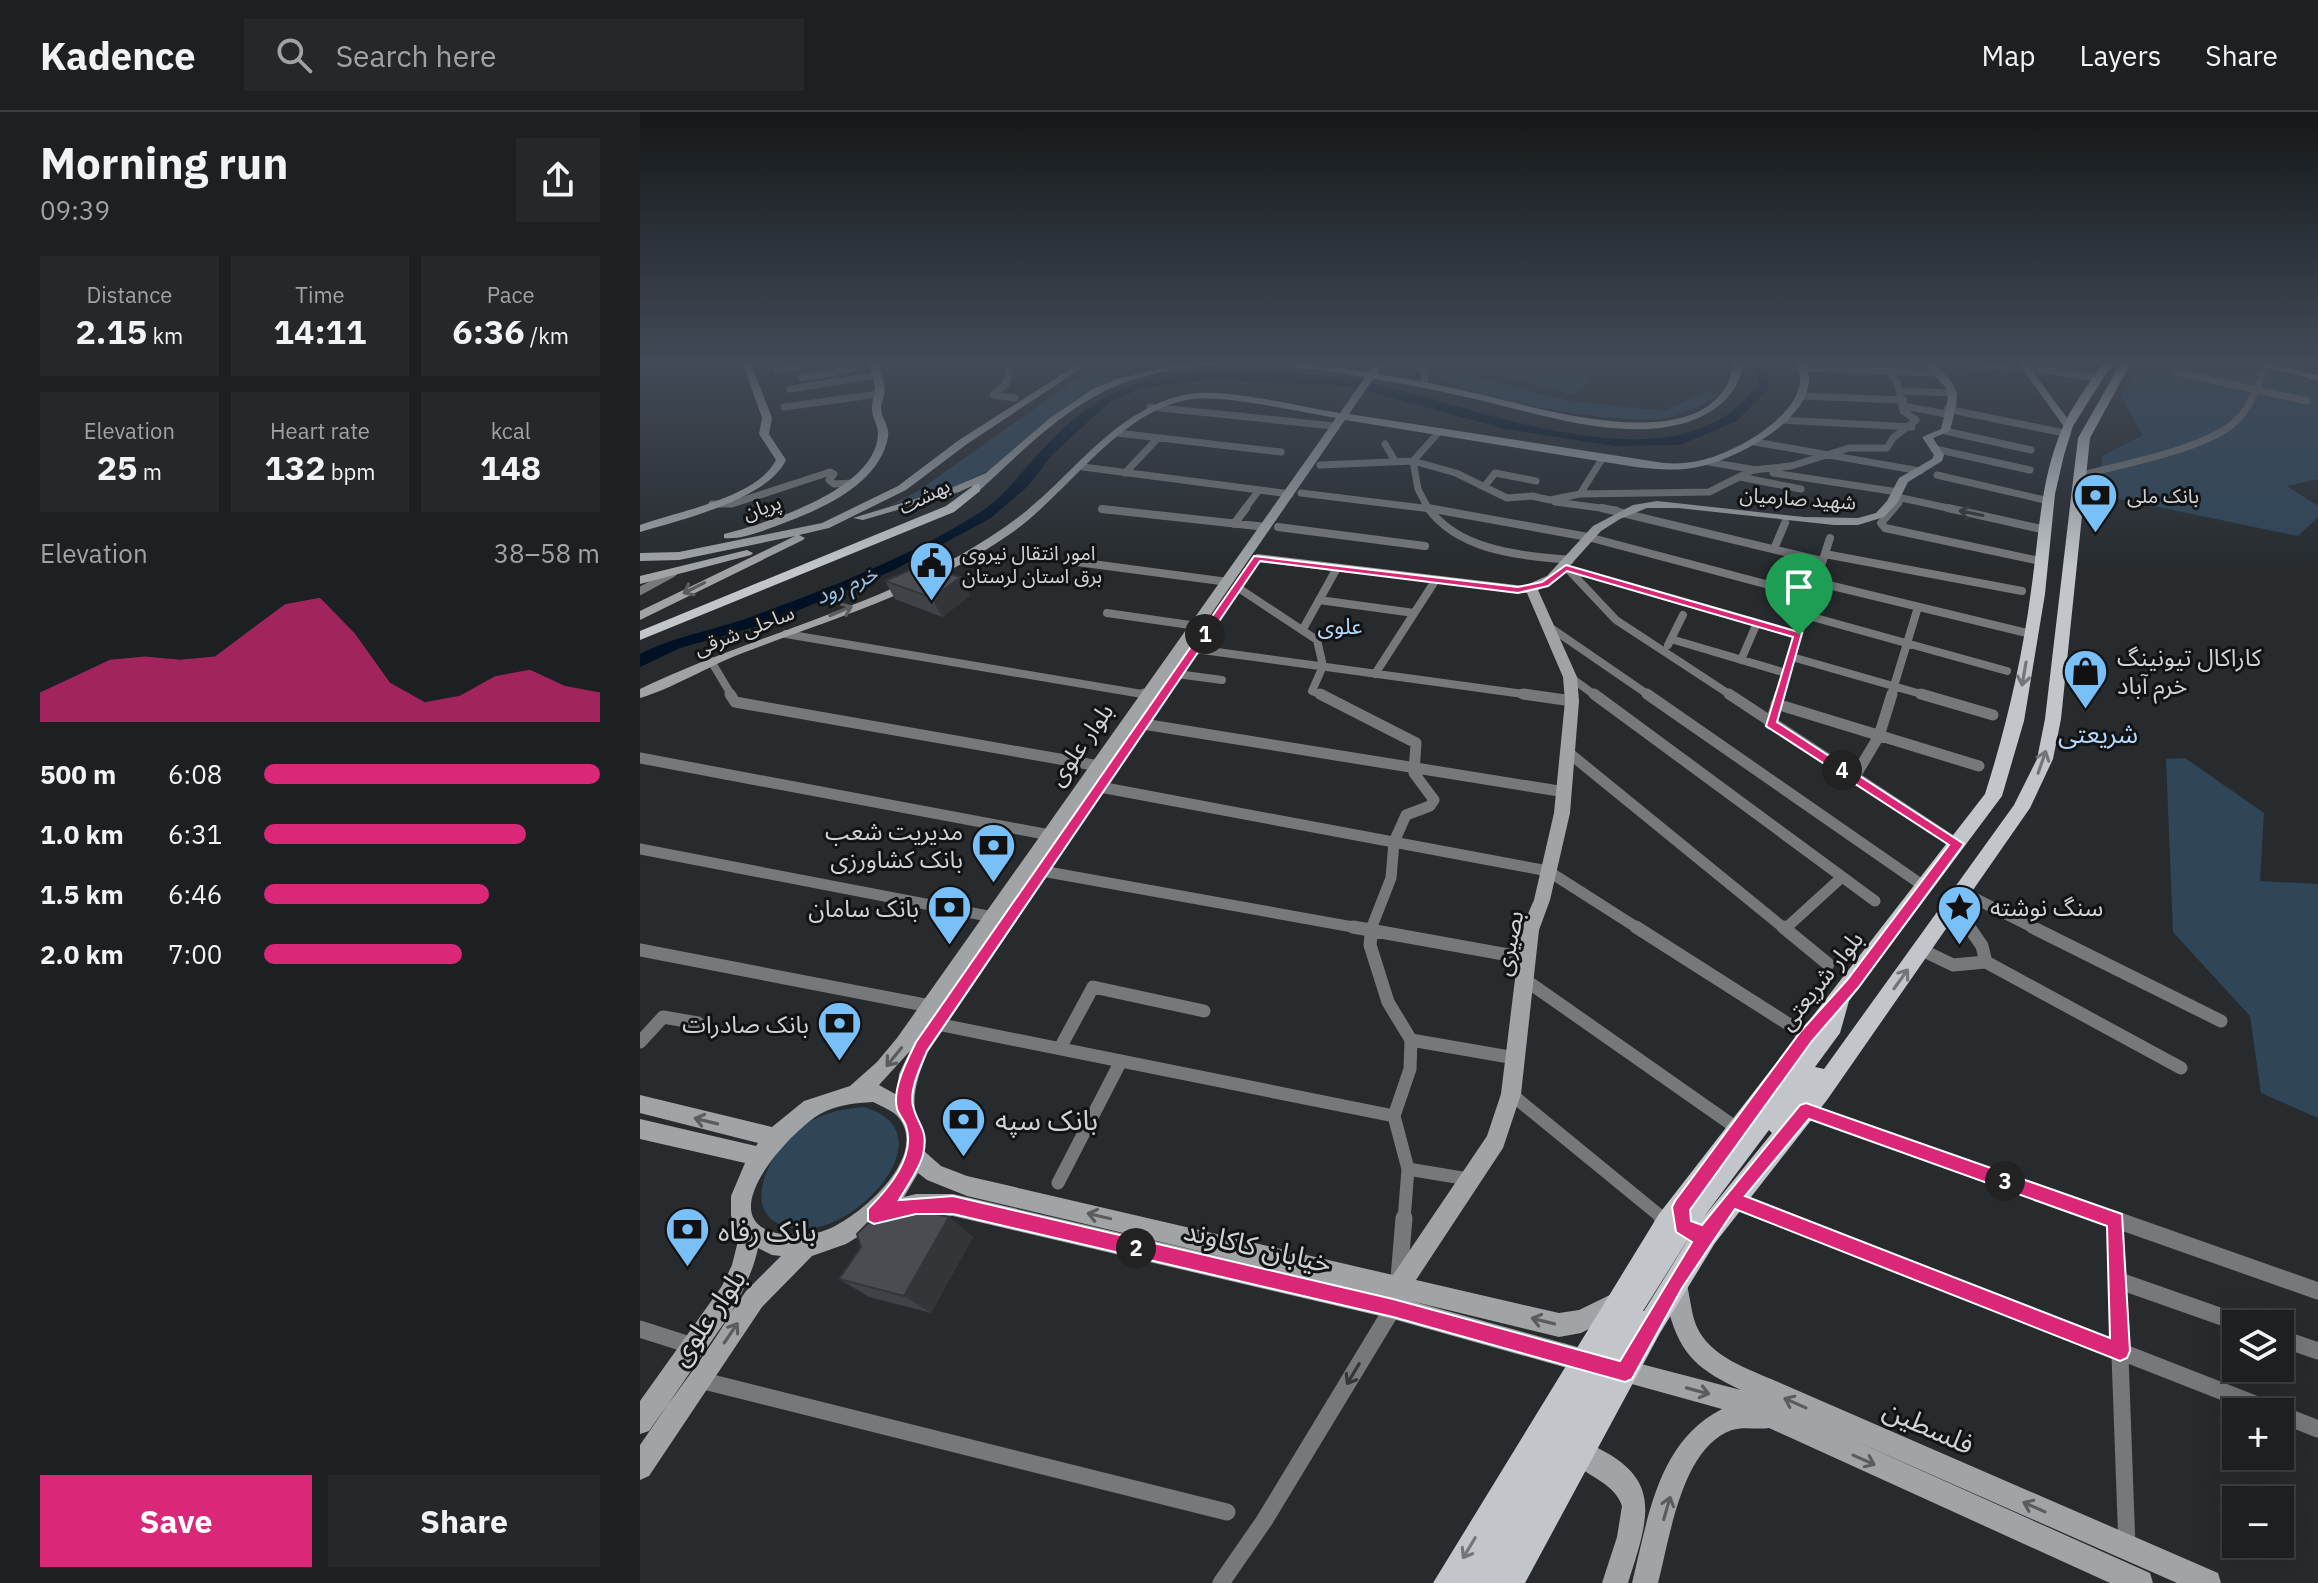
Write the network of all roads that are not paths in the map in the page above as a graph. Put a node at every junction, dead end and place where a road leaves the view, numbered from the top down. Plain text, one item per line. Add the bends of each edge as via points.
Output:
1 (765, 430) edge
2 (883, 430) edge
3 (970, 430) edge
4 (982, 430) edge
5 (1043, 430) edge
6 (1121, 430) edge
7 (1335, 430) edge
8 (1336, 430) edge
9 (1408, 430) edge
10 (1418, 430) edge
11 (1770, 430) edge
12 (1907, 430) edge
13 (2066, 430) edge
14 (2089, 430) edge
15 (2223, 430) edge
16 (1945, 431) joint
17 (1117, 433) junction
18 (1438, 433) junction
19 (1158, 438) junction
20 (963, 442) junction
21 (1755, 442) junction
22 (1385, 444) dead end
23 (1935, 449) junction
24 (2031, 450) dead end
25 (1281, 452) dead end
26 (1825, 454) junction
27 (1602, 459) junction
28 (1395, 461) junction
29 (1413, 461) junction
30 (1709, 462) junction
31 (1320, 465) junction
32 (1083, 467) junction
33 (1000, 468) junction
34 (1753, 470) junction
35 (2030, 470) dead end
36 (1920, 471) junction
37 (1125, 473) junction
38 (1937, 475) dead end
39 (2078, 476) junction
40 (1739, 477) junction
41 (1536, 481) dead end
42 (853, 483) junction
43 (1484, 487) junction
44 (976, 488) junction
45 (1801, 489) dead end
46 (1259, 490) junction
47 (1295, 494) junction
48 (1580, 494) junction
49 (1898, 495) junction
50 (1550, 500) junction
51 (711, 504) junction
52 (876, 508) junction
53 (1426, 508) junction
54 (1102, 509) dead end
55 (2048, 509) junction
56 (2076, 510) junction
57 (1629, 512) junction
58 (1785, 523) dead end
59 (1234, 524) junction
60 (825, 526) junction
61 (1272, 527) junction
62 (640, 529) edge
63 (1588, 537) junction
64 (1830, 538) dead end
65 (790, 542) junction
66 (1425, 546) dead end
67 (676, 548) dead end
68 (1774, 549) junction
69 (640, 557) edge
70 (1257, 558) junction
71 (1824, 558) junction
72 (2040, 561) junction
73 (1077, 562) dead end
74 (1568, 564) junction
75 (1337, 568) junction
76 (673, 573) junction
77 (640, 580) edge
78 (1435, 581) junction
79 (1816, 582) junction
80 (1232, 585) junction
81 (1531, 589) junction
82 (640, 591) edge
83 (2022, 591) dead end
84 (1811, 596) junction
85 (1319, 600) junction
86 (1918, 607) junction
87 (1107, 613) dead end
88 (1414, 613) junction
89 (1683, 615) dead end
90 (1805, 615) junction
91 (640, 616) edge
92 (1757, 623) junction
93 (640, 625) edge
94 (1197, 626) junction
95 (1551, 628) junction
96 (1303, 629) junction
97 (786, 634) junction
98 (2031, 634) junction
99 (1799, 635) junction
100 (640, 636) edge
101 (1671, 639) junction
102 (1907, 643) junction
103 (1195, 649) junction
104 (1664, 653) junction
105 (1792, 657) junction
106 (1741, 660) junction
107 (711, 661) junction
108 (1323, 666) junction
109 (2007, 671) dead end
110 (1786, 673) junction
111 (1177, 674) junction
112 (1375, 674) junction
113 (1570, 677) junction
114 (1222, 680) dead end
115 (1894, 687) junction
116 (640, 694) edge
117 (1148, 695) junction
118 (1572, 701) junction
119 (1776, 704) junction
120 (1993, 715) dead end
121 (1143, 724) junction
122 (1770, 724) junction
123 (1879, 736) junction
124 (1569, 753) junction
125 (640, 758) edge
126 (1099, 766) junction
127 (1979, 766) dead end
128 (1413, 768) junction
129 (1854, 778) junction
130 (1100, 787) junction
131 (1565, 792) junction
132 (1050, 835) junction
133 (1394, 842) junction
134 (1957, 844) junction
135 (640, 849) edge
136 (1042, 871) junction
137 (1548, 871) junction
138 (1842, 877) junction
139 (1925, 887) junction
140 (1964, 893) junction
141 (1875, 901) dead end
142 (1950, 911) junction
143 (993, 917) junction
144 (1785, 929) junction
145 (1371, 930) junction
146 (640, 950) edge
147 (1922, 950) junction
148 (1526, 958) junction
149 (1986, 962) junction
150 (1828, 964) dead end
151 (1524, 979) junction
152 (1839, 999) junction
153 (930, 1006) junction
154 (1204, 1011) dead end
155 (1874, 1017) junction
156 (2221, 1021) dead end
157 (698, 1023) dead end
158 (937, 1024) junction
159 (1807, 1036) junction
160 (1411, 1040) junction
161 (640, 1042) edge
162 (1060, 1048) junction
163 (1515, 1058) junction
164 (1121, 1061) junction
165 (2181, 1068) dead end
166 (855, 1094) junction
167 (1511, 1094) junction
168 (640, 1104) edge
169 (905, 1108) junction
170 (1806, 1110) junction
171 (1394, 1116) junction
172 (1738, 1129) junction
173 (642, 1132) edge
174 (773, 1137) junction
175 (758, 1156) junction
176 (914, 1156) junction
177 (1408, 1169) junction
178 (1468, 1179) junction
179 (1058, 1183) dead end
180 (1732, 1199) junction
181 (1685, 1203) junction
182 (874, 1215) junction
183 (2115, 1220) junction
184 (1668, 1223) junction
185 (751, 1230) junction
186 (1706, 1234) junction
187 (805, 1247) junction
188 (1648, 1253) junction
189 (1677, 1280) junction
190 (2117, 1280) junction
191 (2318, 1291) edge
192 (1396, 1297) junction
193 (1616, 1303) junction
194 (2222, 1317) edge
195 (640, 1329) edge
196 (2294, 1343) edge
197 (693, 1346) junction
198 (2120, 1351) junction
199 (2318, 1351) edge
200 (1582, 1360) junction
201 (1625, 1372) junction
202 (699, 1380) junction
203 (2240, 1398) edge
204 (1550, 1414) junction
205 (1768, 1417) junction
206 (2294, 1419) edge
207 (640, 1422) edge
208 (2318, 1429) edge
209 (1583, 1447) junction
210 (1530, 1448) junction
211 (640, 1467) edge
212 (1564, 1481) junction
213 (1227, 1512) dead end
214 (2070, 1523) junction
215 (2127, 1548) junction
216 (2070, 1552) junction
217 (1221, 1583) edge
218 (1448, 1583) edge
219 (1468, 1583) edge
220 (1489, 1583) edge
221 (1508, 1583) edge
222 (1615, 1583) edge
223 (1645, 1583) edge
224 (2140, 1583) edge
225 (2208, 1583) edge

1 - 51 main road, پریان via 781,460 777,473 755,488
2 - 42 main road, پریان via 869,466
3 - 20 main road, بهشت
4 - 20 main road, بهشت
5 - 33 main road
6 - 17 main road, ساحلی شرقی
7 - 47 main road, بلوار علوی
8 - 31 main road, بلوار علوی
9 - 18 main road
10 - 18 main road
11 - 21 main road
12 - 26 street via 1883,450 1852,447
13 - 55 main road, بلوار شریعتی
14 - 39 main road
15 - 39 street
16 - 23 main road, شهید صارمیان via 1927,437
16 - 24 street
17 - 19 street
17 - 32 main road, ساحلی شرقی
18 - 27 main road
18 - 29 street
19 - 25 street
19 - 37 street
20 - 52 main road, بهشت
21 - 26 street
21 - 30 main road
22 - 28 street
23 - 35 street
23 - 36 main road, شهید صارمیان via 1937,461
26 - 34 street via 1791,466
26 - 36 street
27 - 30 main road via 1675,467
27 - 48 street
28 - 29 street
28 - 31 street
29 - 43 street
29 - 53 street
30 - 34 street
31 - 47 main road, بلوار علوی
32 - 37 street
97 -> 32 main road, ساحلی شرقی via 971,553 1044,505
33 - 44 main road
33 - 52 main road via 955,490
34 - 40 street
34 - 49 street
36 - 49 main road, شهید صارمیان via 1903,480
37 - 46 street
38 - 55 street
39 - 56 main road
40 - 45 street
40 - 48 street via 1709,492
41 - 43 street via 1495,473
42 - 51 street, پریان via 834,484 830,472 732,504
42 - 67 main road, پریان via 800,513
43 - 50 street via 1507,498
44 - 93 main road, بهشت
44 - 100 main road, بهشت via 950,509
46 - 47 street
46 - 59 street
47 - 53 street
47 - 61 main road, بلوار علوی
48 - 50 street
55 -> 49 street
49 - 57 main road, شهید صارمیان via 1875,518 1849,523 1656,504
49 - 72 street via 1899,503 1881,523 1885,528
50 - 57 street
51 - 62 main road, پریان
52 - 60 main road
53 - 63 street
53 - 74 street via 1445,526 1489,550
54 - 59 street
55 - 56 main road
55 - 72 main road, بلوار شریعتی
140 -> 56 main road via 2021,808 2045,759
57 - 63 main road, شهید صارمیان
57 - 68 street
58 - 68 street
59 - 61 street
60 - 65 main road
60 - 69 main road, پریان via 679,556
61 - 66 street
61 - 70 main road, بلوار علوی
61 - 80 main road, بلوار علوی
63 - 74 main road, شهید صارمیان
63 - 84 street
64 - 71 street
65 - 76 main road
65 -> 91 main road
68 - 71 street
70 - 75 main road
70 - 80 main road, بلوار علوی
71 - 79 street
71 - 83 street
72 - 98 main road, بلوار شریعتی
73 - 80 street
74 - 81 main road, شهید صارمیان via 1556,578
74 - 92 street
74 - 104 street via 1616,620
75 - 78 main road
75 - 85 street
76 - 77 main road
76 - 82 street
78 - 81 main road
78 - 88 street
79 - 84 street
79 - 86 street
80 - 94 main road, بلوار علوی
80 - 96 street
80 - 103 main road, بلوار علوی
81 - 95 main road, بصیری
84 - 90 street
85 - 88 street
85 - 96 street
86 - 98 street
86 - 102 street
87 - 94 street
88 - 112 street
89 - 101 street
90 - 99 street
90 - 102 street
92 - 99 street
92 - 106 street
94 - 117 main road, بلوار علوی
95 - 113 main road, بصیری
95 - 139 street
96 - 108 street via 1317,640
97 - 107 main road, ساحلی شرقی
97 - 117 street
98 -> 134 main road, بلوار شریعتی via 2016,721 1993,796
99 - 105 street
101 - 104 street
101 - 106 street
102 - 109 street
102 - 115 street
103 - 108 street
103 - 111 main road, بلوار علوی
104 - 122 street
105 - 110 street
105 - 115 street
106 - 110 street
107 - 116 main road, ساحلی شرقی
107 - 126 street via 735,702
108 - 112 street
108 - 128 street via 1312,691 1414,740
110 - 119 street
111 - 114 street
111 - 121 main road, بلوار علوی
112 - 118 street
113 - 118 main road, بصیری
113 - 138 street
115 - 120 street
115 - 123 street
117 - 126 main road, بلوار علوی
118 - 124 main road, بصیری
119 - 122 street
119 - 123 street
121 - 128 street
121 - 130 main road, بلوار علوی
122 - 129 street
123 - 127 street
123 - 129 street
124 - 131 main road, بصیری
124 - 144 street
125 - 132 street
126 - 132 main road, بلوار علوی
128 - 131 street
128 - 133 street via 1434,800 1406,815
129 - 134 street
130 - 133 street
130 - 136 main road, بلوار علوی
131 - 137 main road, بصیری
132 - 143 main road, بلوار علوی
133 - 137 street
133 - 145 street via 1391,878
134 - 139 main road, بلوار شریعتی
135 - 143 street
136 - 145 street
136 - 158 main road, بلوار علوی
137 - 148 main road, بصیری
137 - 159 street
138 - 141 street
138 - 144 street
139 - 152 main road, بلوار شریعتی
140 - 142 main road
140 - 156 street
142 - 147 main road
142 - 149 street via 1972,928 1983,944
143 - 153 main road, بلوار علوی
144 - 150 street
145 - 148 street
145 - 160 street via 1380,983
146 - 153 street
147 - 149 street via 1969,969
155 -> 147 main road
148 - 151 main road, بصیری
149 - 165 street
151 - 163 main road, بصیری
151 - 172 street
152 - 159 main road, بلوار شریعتی
152 - 219 main road via 1833,1026 1678,1232
153 -> 166 main road, بلوار علوی via 884,1068
154 - 162 street via 1093,987
155 - 170 main road
155 - 220 main road via 1849,1034 1688,1240
157 - 161 street via 663,1017
158 - 162 street
158 - 169 main road, بلوار علوی via 909,1074
159 - 172 main road, بلوار شریعتی
160 - 163 street
160 - 171 street via 1410,1069
162 - 164 street
163 - 167 main road, بصیری
164 - 171 street
164 - 179 street
166 - 169 main road via 883,1096
166 - 174 main road via 812,1107
167 - 178 main road, بصیری via 1496,1141
167 - 184 street
174 -> 168 main road
169 - 176 main road via 917,1137
170 - 180 main road
170 - 183 street
171 - 177 street
172 - 181 main road, بلوار شریعتی
173 - 175 main road
174 - 175 main road
175 - 185 main road via 742,1196
176 - 182 main road via 892,1197
192 -> 176 main road, خیابان کاکاوند via 967,1186 934,1173
177 - 178 street
177 - 192 street
178 - 192 main road, بصیری
180 - 186 main road
180 - 198 street
181 - 184 main road, بلوار شریعتی
181 - 186 main road via 1679,1213 1683,1226
182 - 187 main road via 828,1242
182 - 192 main road, خیابان کاکاوند via 916,1205 953,1205
183 - 190 street
183 - 191 street
184 - 188 main road, بلوار شریعتی
185 - 187 main road via 782,1247
185 - 197 main road, بلوار علوی via 743,1268
186 - 189 main road
202 -> 187 main road, بلوار علوی via 754,1299
188 - 189 main road via 1671,1255 1679,1270
188 - 193 main road, بلوار شریعتی
189 - 201 main road
214 -> 189 main road, فلسطین via 1704,1359 1685,1334
190 - 194 street
190 - 198 street
193 -> 192 main road, خیابان کاکاوند via 1581,1321 1559,1325
192 - 200 main road, خیابان کاکاوند
192 -> 217 street via 1264,1521
193 - 200 main road, بلوار شریعتی
195 - 197 street
196 - 199 street
197 - 207 main road, بلوار علوی
198 - 203 street
198 - 215 street
200 - 201 main road, خیابان کاکاوند
200 - 204 main road, بلوار شریعتی
201 -> 205 main road, خیابان کاکاوند via 1738,1401
201 - 209 main road
202 - 211 main road, بلوار علوی
202 - 213 street
204 - 209 main road via 1556,1432
204 - 210 main road, بلوار شریعتی
205 -> 216 main road
223 -> 205 main road via 1679,1470 1700,1435 1731,1417
206 - 208 street
209 - 212 main road
209 - 222 main road via 1628,1484 1635,1502
210 - 212 main road via 1545,1446 1558,1455
210 -> 218 main road, بلوار شریعتی
212 - 221 main road
214 - 215 main road, فلسطین
214 - 216 main road
215 - 225 main road, فلسطین
216 - 224 main road

